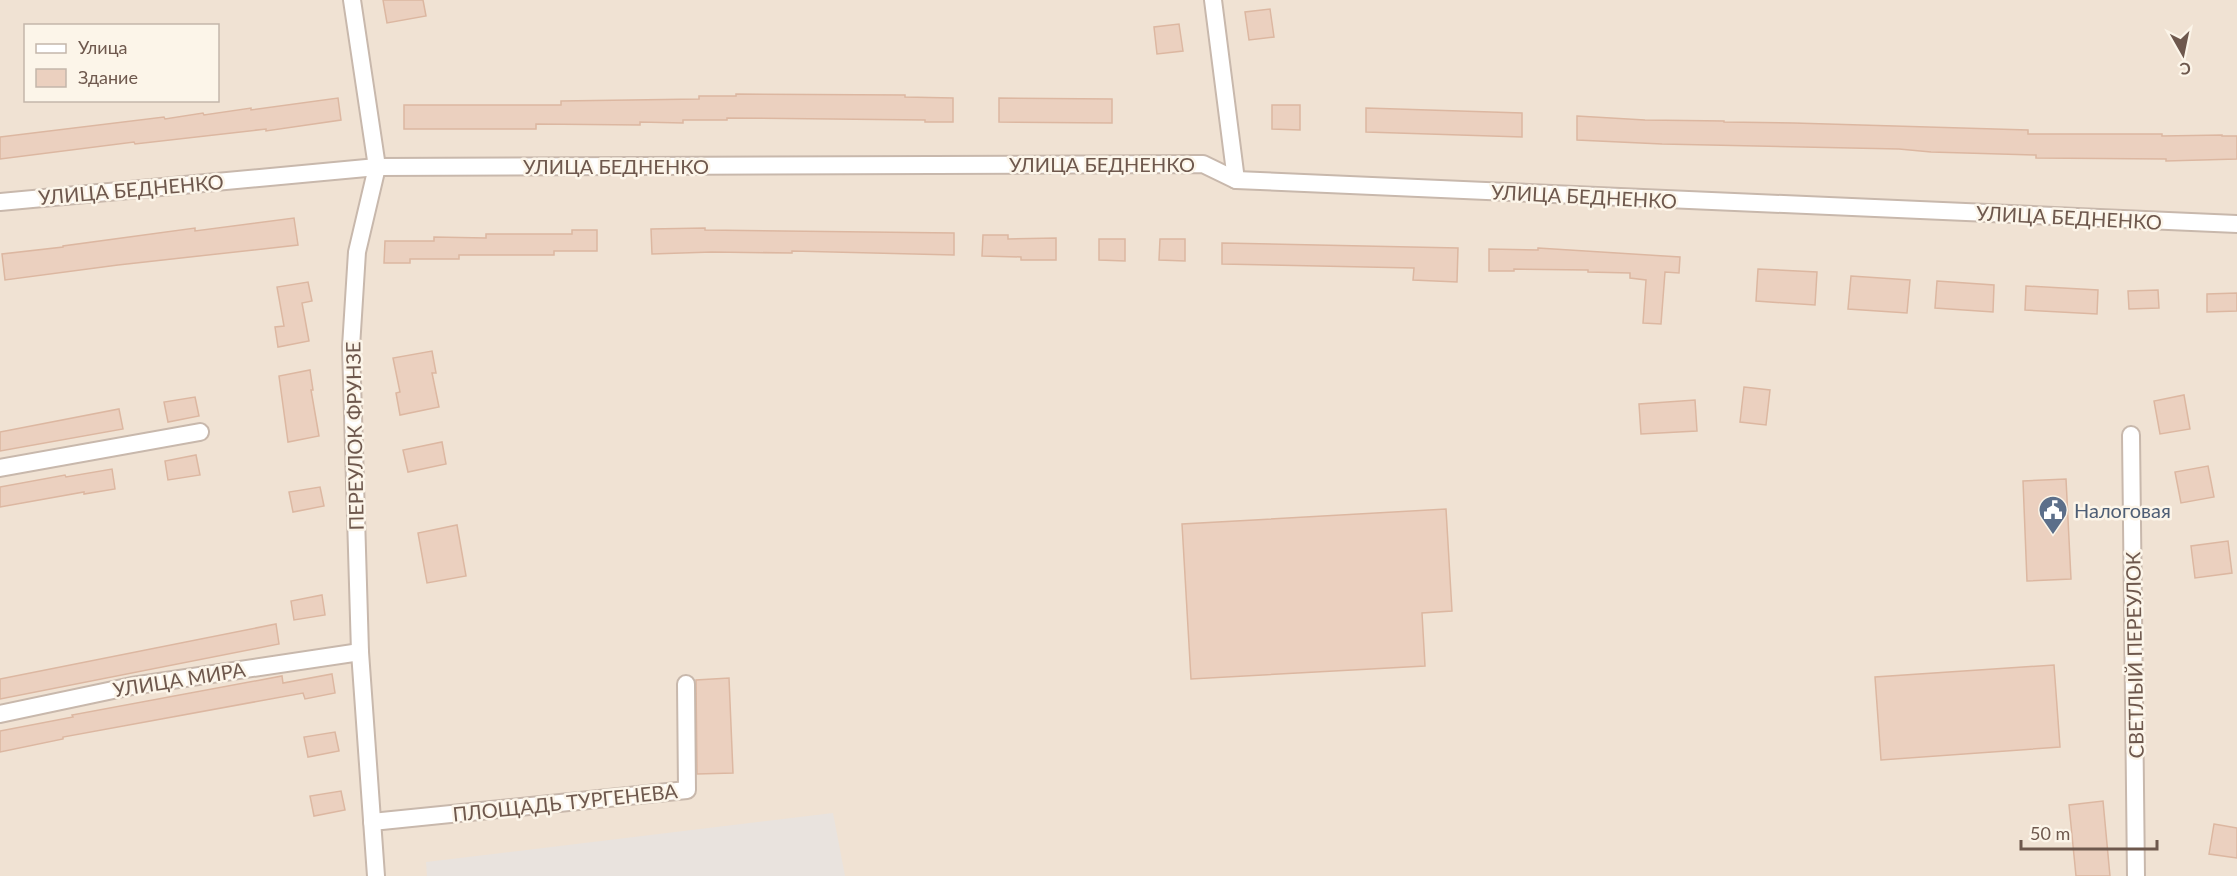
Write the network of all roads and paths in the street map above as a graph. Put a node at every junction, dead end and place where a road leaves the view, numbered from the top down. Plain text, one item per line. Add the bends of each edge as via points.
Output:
1 (352, 0) edge
2 (1213, 0) edge
3 (377, 167) junction
4 (1236, 180) junction
5 (0, 202) edge
6 (2237, 224) edge
7 (200, 432) dead end
8 (2131, 435) dead end
9 (0, 468) edge
10 (360, 652) junction
11 (686, 684) dead end
12 (0, 714) edge
13 (372, 822) junction
14 (376, 876) edge
15 (2136, 876) edge

1 - 3 street, ПЕРЕУЛОК ФРУНЗЕ
2 - 4 street
3 - 4 street, УЛИЦА БЕДНЕНКО via 1203,164
3 - 5 street, УЛИЦА БЕДНЕНКО
3 - 10 street, ПЕРЕУЛОК ФРУНЗЕ via 357,252 351,346
4 - 6 street, УЛИЦА БЕДНЕНКО
7 - 9 street
8 - 15 street, СВЕТЛЫЙ ПЕРЕУЛОК
10 - 12 street, УЛИЦА МИРА via 132,686
10 - 13 street, ПЕРЕУЛОК ФРУНЗЕ
11 - 13 street, ПЛОЩАДЬ ТУРГЕНЕВА via 687,790
13 - 14 street, ПЕРЕУЛОК ФРУНЗЕ

